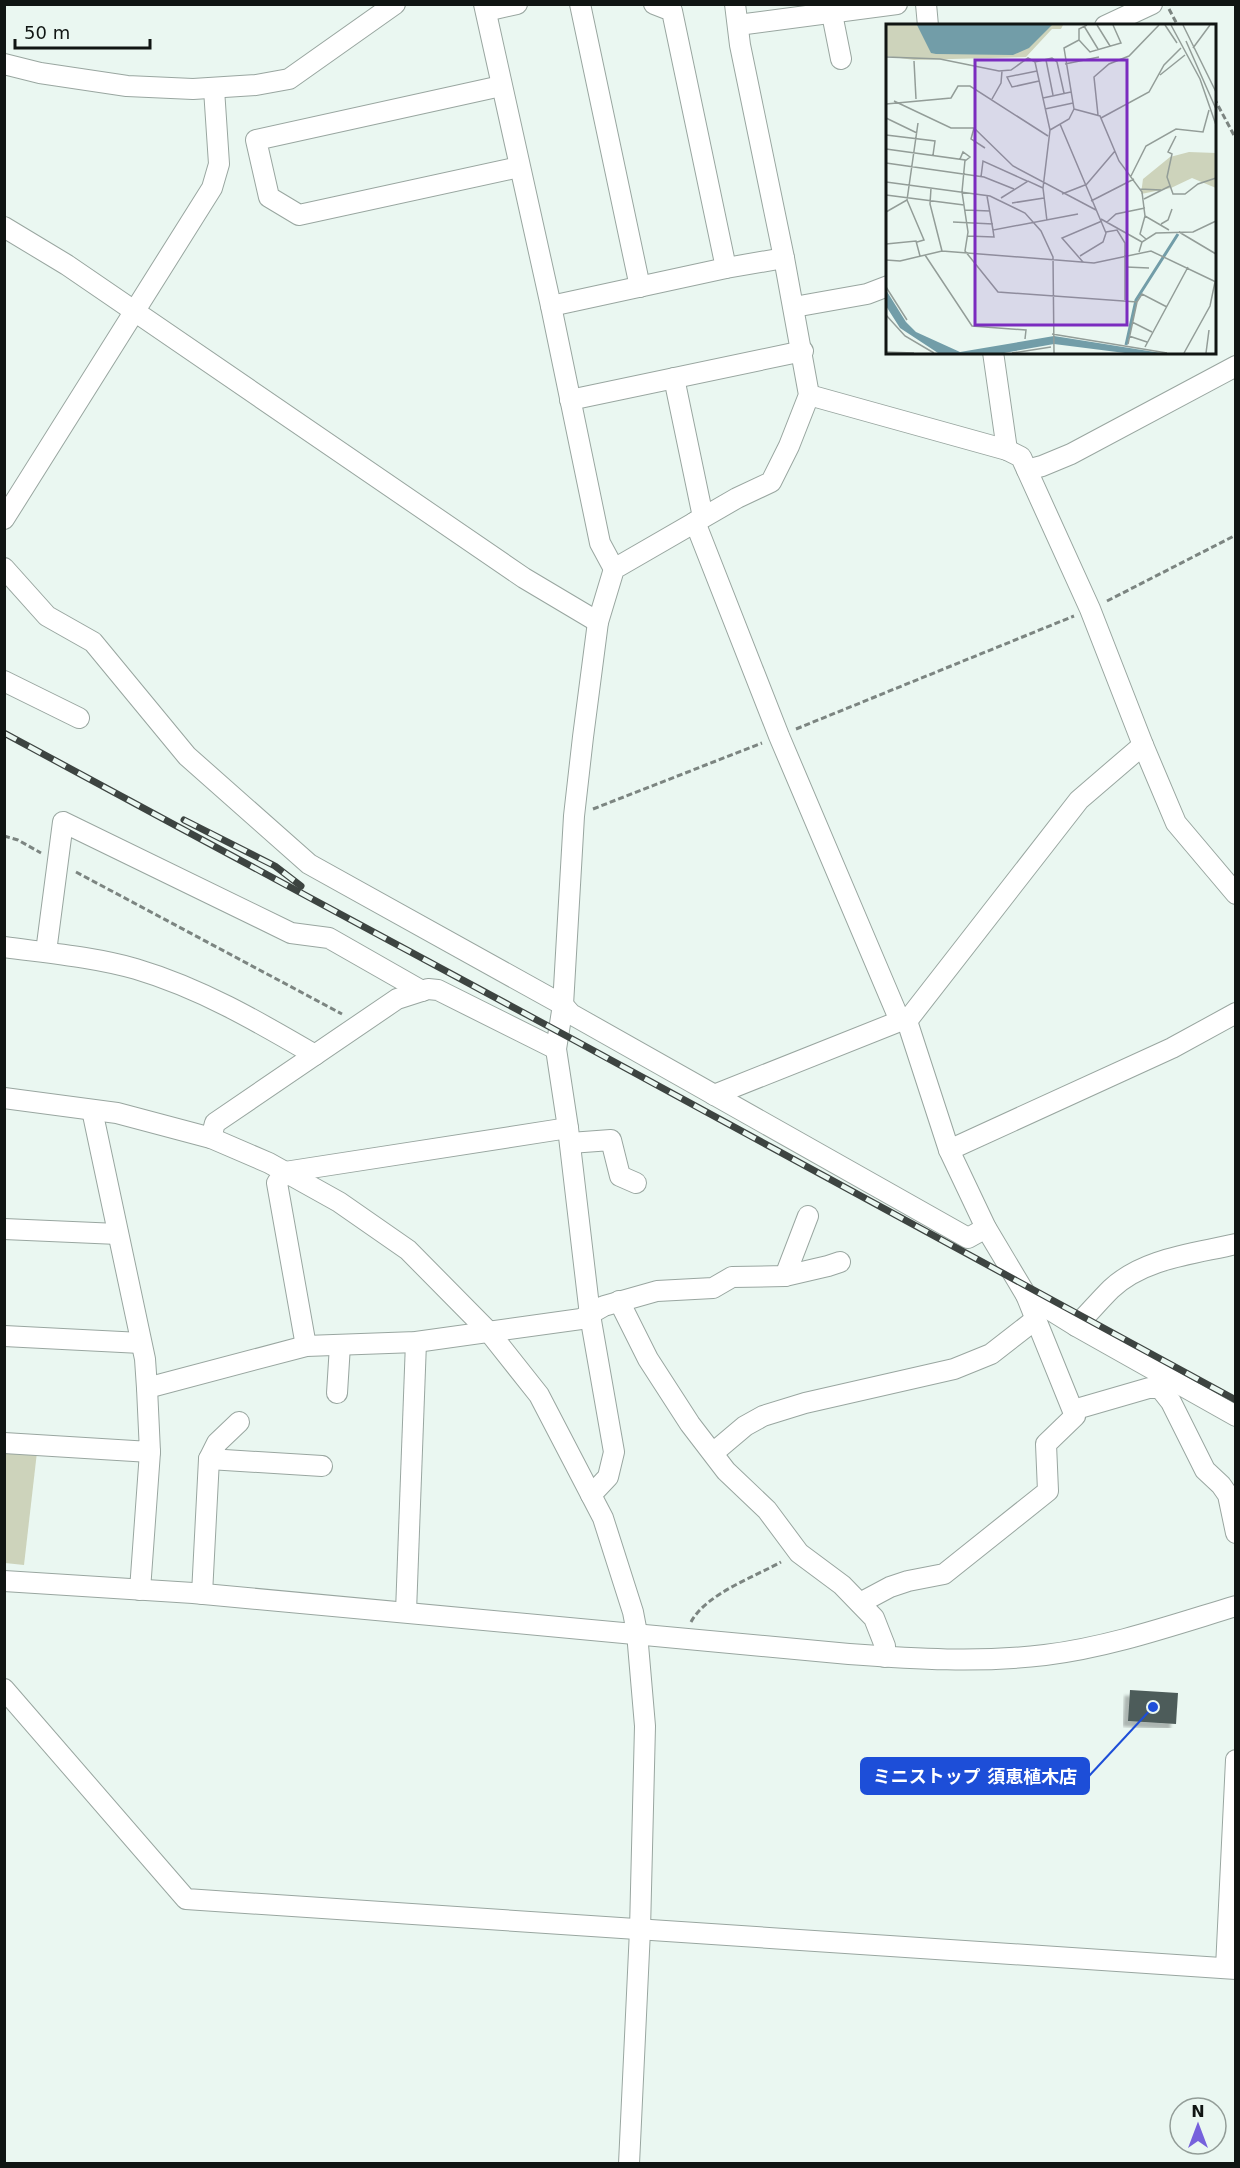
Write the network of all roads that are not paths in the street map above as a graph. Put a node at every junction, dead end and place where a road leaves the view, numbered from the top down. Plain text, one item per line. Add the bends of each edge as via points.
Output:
1 (395, 4) edge
2 (517, 4) edge
3 (580, 4) edge
4 (654, 4) edge
5 (735, 4) edge
6 (897, 4) edge
7 (926, 4) edge
8 (1152, 4) edge
9 (485, 8) edge
10 (830, 9) edge
11 (928, 24) edge
12 (1109, 24) edge
13 (738, 25) junction
14 (840, 59) dead end
15 (4, 64) edge
16 (501, 86) junction
17 (214, 89) junction
18 (519, 167) junction
19 (4, 227) edge
20 (784, 258) junction
21 (726, 268) junction
22 (640, 287) junction
23 (886, 287) edge
24 (551, 306) junction
25 (794, 307) junction
26 (135, 312) junction
27 (802, 351) junction
28 (993, 354) edge
29 (1236, 366) edge
30 (674, 378) junction
31 (809, 395) junction
32 (570, 400) junction
33 (1007, 450) junction
34 (1027, 470) junction
35 (4, 519) edge
36 (699, 519) junction
37 (4, 568) edge
38 (614, 569) junction
39 (598, 622) junction
40 (4, 681) edge
41 (79, 718) dead end
42 (1143, 745) junction
43 (1236, 894) edge
44 (4, 947) edge
45 (46, 952) junction
46 (422, 991) junction
47 (562, 1005) junction
48 (1236, 1013) edge
49 (903, 1021) junction
50 (556, 1048) junction
51 (315, 1055) junction
52 (714, 1095) junction
53 (4, 1098) edge
54 (92, 1110) junction
55 (569, 1135) junction
56 (211, 1138) junction
57 (949, 1150) junction
58 (285, 1172) junction
59 (636, 1183) dead end
60 (808, 1216) dead end
61 (4, 1228) edge
62 (986, 1228) junction
63 (118, 1234) junction
64 (1236, 1244) edge
65 (840, 1262) dead end
66 (785, 1276) junction
67 (1026, 1295) junction
68 (619, 1301) junction
69 (590, 1315) junction
70 (1036, 1319) junction
71 (1076, 1326) junction
72 (489, 1332) junction
73 (4, 1336) edge
74 (416, 1342) junction
75 (141, 1344) junction
76 (340, 1345) junction
77 (306, 1347) junction
78 (1165, 1384) junction
79 (147, 1388) junction
80 (337, 1393) dead end
81 (1073, 1410) junction
82 (1236, 1416) edge
83 (239, 1422) dead end
84 (4, 1443) edge
85 (150, 1452) junction
86 (713, 1453) junction
87 (209, 1459) junction
88 (322, 1466) dead end
89 (591, 1495) junction
90 (1236, 1533) edge
91 (4, 1581) edge
92 (140, 1590) junction
93 (202, 1594) junction
94 (860, 1603) junction
95 (1236, 1606) edge
96 (406, 1612) junction
97 (637, 1633) junction
98 (885, 1657) junction
99 (4, 1689) edge
100 (1236, 1760) edge
101 (640, 1930) junction
102 (1231, 1968) edge
103 (629, 2163) edge

1 - 17 street via 289,79
2 - 9 street
3 - 22 street
4 - 21 street via 672,11
5 - 13 street
6 - 10 street
7 - 11 street
8 - 12 street
9 - 16 street
10 - 13 street
10 - 14 street
13 - 20 street
15 - 17 street via 126,86
16 - 18 street
16 - 18 street via 256,140 269,197 299,215
17 - 26 street via 219,164 212,188
18 - 24 street
19 - 26 street
20 - 21 street
20 - 25 street
21 - 22 street
22 - 24 street
23 - 25 street
24 - 32 street
25 - 27 street
26 - 35 street
26 - 39 street via 524,578
27 - 30 street
27 - 31 street
28 - 33 street
29 - 34 street via 1071,454
30 - 32 street
30 - 36 street
31 - 33 street
31 - 36 street via 771,482
32 - 38 street via 600,543
33 - 34 street via 1021,457
34 - 42 street via 1090,609
36 - 38 street
36 - 49 street via 779,736
37 - 47 street via 47,616 93,642 187,756 309,864
38 - 39 street
39 - 47 street via 574,816
40 - 41 street
42 - 43 street via 1176,823
42 - 49 street via 1079,800
44 - 45 street
45 - 46 street via 63,822 291,933 329,938
45 - 51 street via 135,969 191,989
46 - 50 street via 438,990
46 - 51 street via 397,999
47 - 50 street
47 - 52 street via 571,1014
48 - 57 street via 1172,1048
49 - 52 street
49 - 57 street
50 - 55 street
51 - 56 street via 215,1123
52 - 62 street via 968,1238
53 - 54 street
54 - 56 street
54 - 63 street
55 - 58 street
55 - 59 street via 611,1140 620,1176
55 - 69 street
56 - 58 street
57 - 62 street
58 - 72 street via 339,1202 408,1250
58 - 77 street via 277,1183
60 - 66 street
61 - 63 street
62 - 67 street
63 - 75 street
64 - 71 street via 1154,1263 1112,1288
65 - 66 street
66 - 68 street via 732,1276 713,1288 657,1291
67 - 70 street
67 - 71 street
68 - 69 street
68 - 86 street via 664,1387
69 - 72 street
69 - 89 street via 614,1452 608,1477
70 - 81 street
70 - 86 street via 991,1354 954,1369 763,1416 744,1426
71 - 78 street
72 - 74 street
72 - 89 street via 539,1395
73 - 75 street
74 - 76 street
74 - 96 street
75 - 79 street
76 - 77 street
76 - 80 street
77 - 79 street
78 - 81 street
78 - 82 street
78 - 90 street via 1205,1470 1228,1496
79 - 85 street
81 - 94 street via 1075,1416 1046,1444 1048,1491 944,1574 890,1587
83 - 87 street via 218,1443
84 - 85 street
85 - 92 street
86 - 94 street via 726,1472 767,1510 799,1552
87 - 88 street
87 - 93 street
89 - 97 street via 603,1518
91 - 92 street
92 - 93 street
93 - 96 street
94 - 98 street via 874,1618
95 - 98 street via 1147,1634 1046,1655 975,1660
96 - 97 street
97 - 98 street
97 - 101 street via 645,1726
99 - 101 street via 186,1899
100 - 102 street
101 - 102 street
101 - 103 street

